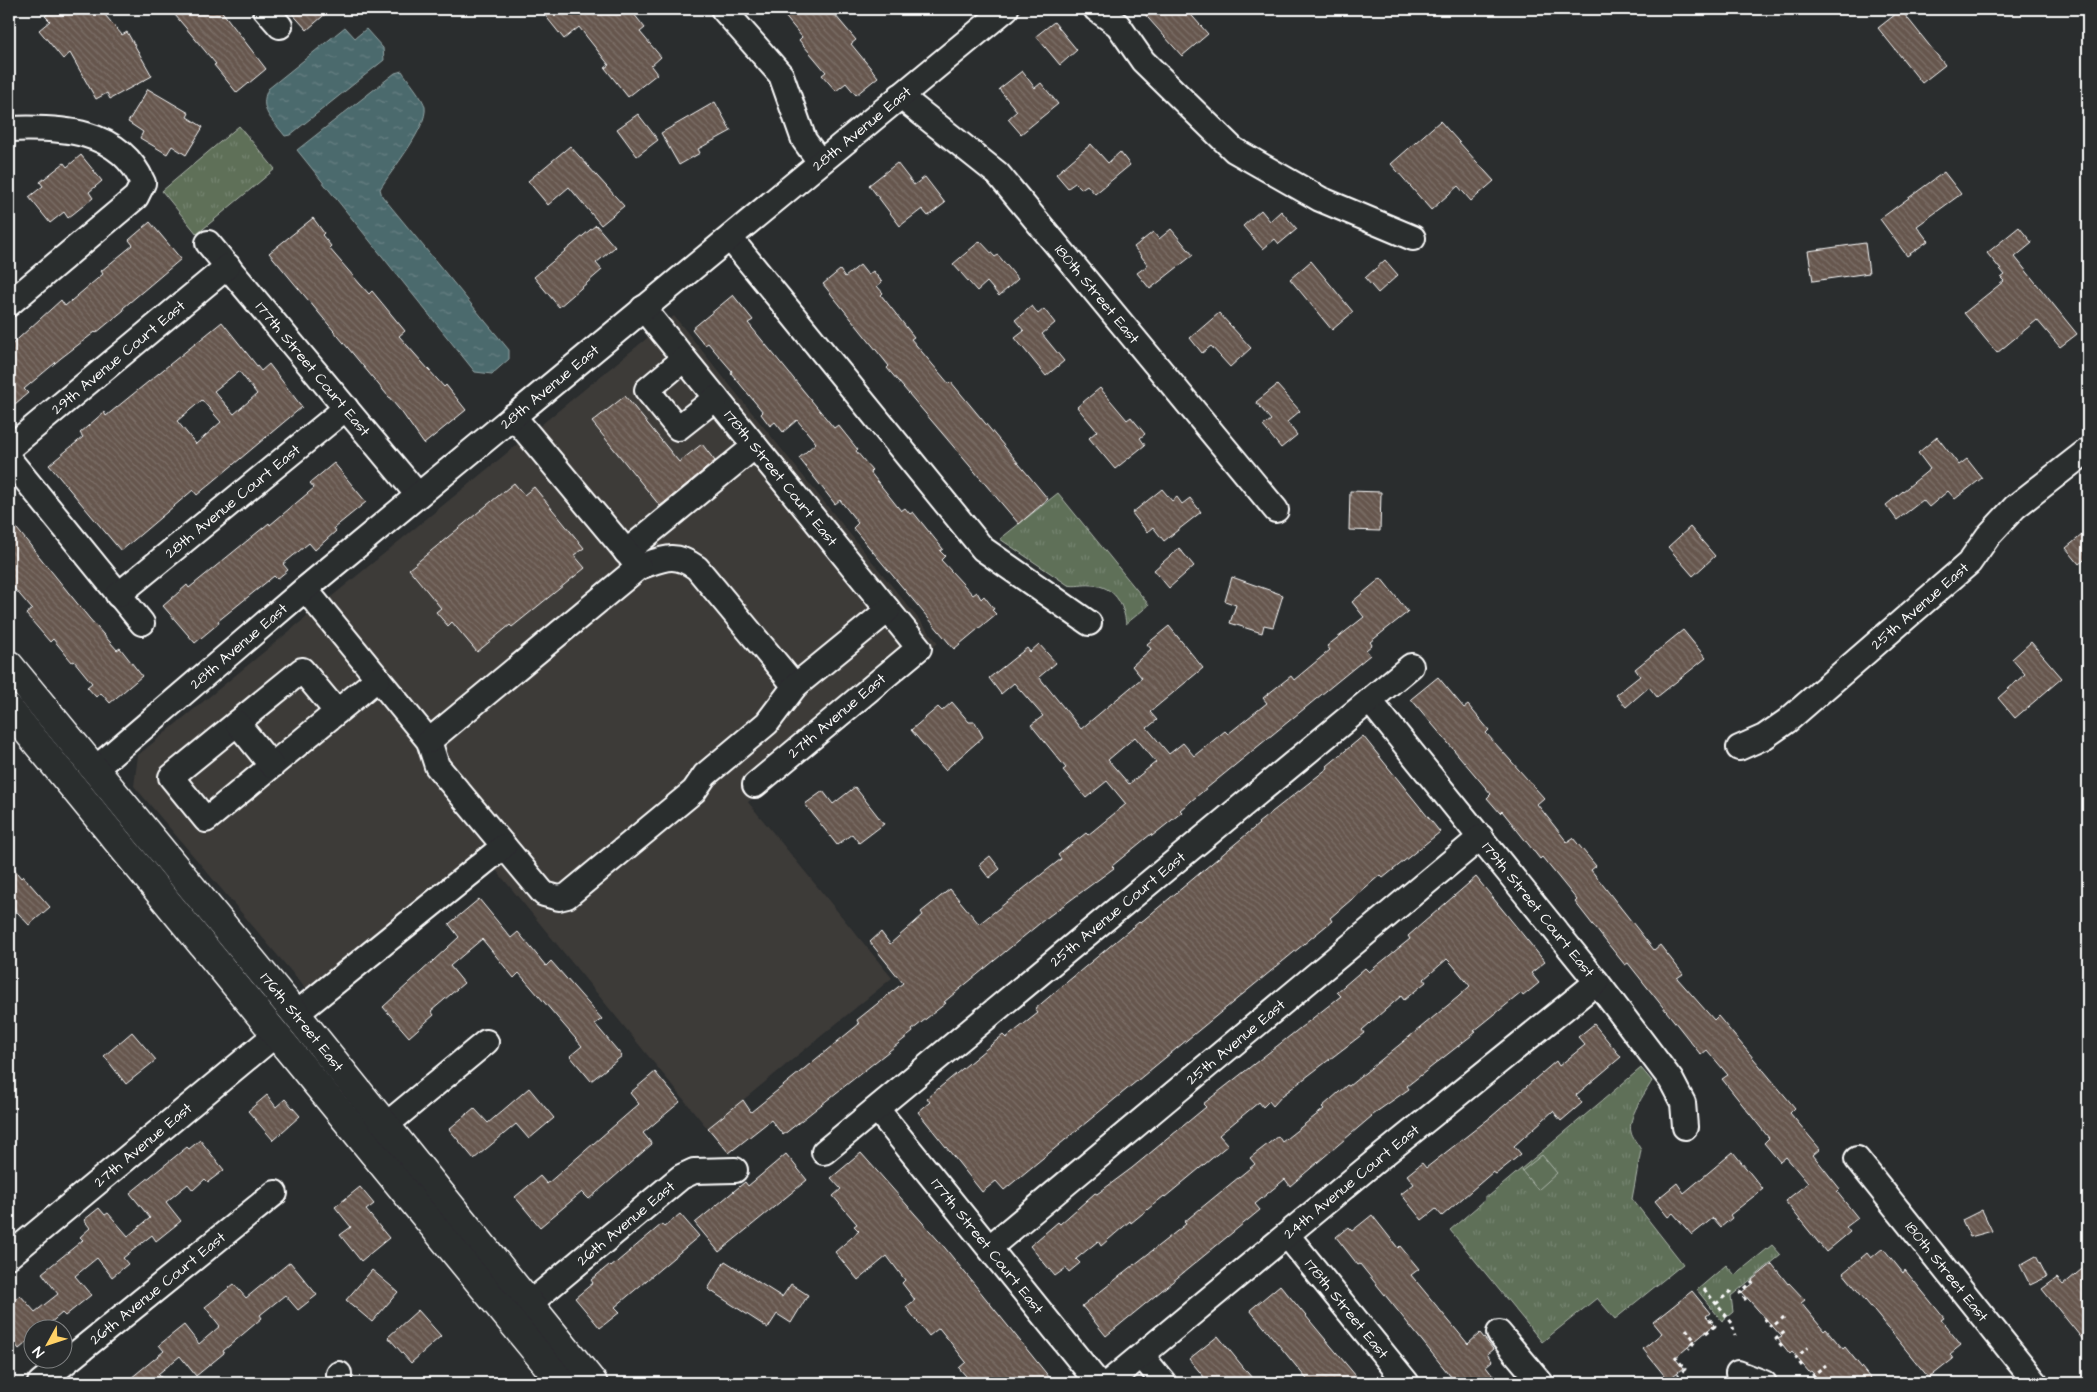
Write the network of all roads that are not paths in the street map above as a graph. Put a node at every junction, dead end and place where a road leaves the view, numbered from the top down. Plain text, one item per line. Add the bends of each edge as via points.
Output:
1 (722, 9) edge
2 (1006, 9) edge
3 (1096, 9) edge
4 (1117, 17) edge
5 (900, 96) junction
6 (9, 129) edge
7 (820, 162) junction
8 (730, 238) junction
9 (1413, 238) dead end
10 (208, 243) dead end
11 (228, 266) junction
12 (9, 304) edge
13 (643, 308) junction
14 (684, 359) junction
15 (716, 398) junction
16 (346, 408) junction
17 (513, 416) junction
18 (755, 446) junction
19 (9, 448) edge
20 (2088, 450) edge
21 (9, 460) edge
22 (418, 494) junction
23 (1276, 510) dead end
24 (632, 559) junction
25 (305, 589) junction
26 (118, 594) junction
27 (888, 610) junction
28 (142, 623) dead end
29 (1089, 623) dead end
30 (919, 648) joint
31 (9, 665) edge
32 (1411, 666) dead end
33 (378, 678) junction
34 (795, 686) junction
35 (9, 693) edge
36 (1370, 701) junction
37 (9, 709) edge
38 (337, 712) junction
39 (237, 723) junction
40 (429, 741) junction
41 (1739, 748) dead end
42 (272, 766) junction
43 (95, 769) junction
44 (755, 785) dead end
45 (1481, 837) junction
46 (504, 846) junction
47 (1597, 982) junction
48 (296, 1014) junction
49 (276, 1034) junction
50 (486, 1042) dead end
51 (877, 1108) junction
52 (386, 1125) junction
53 (1685, 1127) dead end
54 (824, 1152) dead end
55 (1857, 1159) dead end
56 (735, 1170) dead end
57 (275, 1192) dead end
58 (434, 1227) junction
59 (1287, 1235) junction
60 (990, 1247) junction
61 (9, 1256) edge
62 (529, 1304) junction
63 (548, 1328) junction
64 (1499, 1333) dead end
65 (1142, 1356) junction
66 (1738, 1373) dead end
67 (40, 1383) edge
68 (562, 1383) edge
69 (593, 1383) edge
70 (1098, 1383) edge
71 (1108, 1383) edge
72 (1164, 1383) edge
73 (1407, 1383) edge
74 (1541, 1383) edge
75 (1764, 1383) edge
76 (2036, 1383) edge

1 - 7 street via 781,75 804,140
2 - 5 street, 28th Avenue East
3 - 4 street
4 - 9 street via 1144,61 1234,150 1320,199
5 - 7 street, 28th Avenue East
5 - 23 street, 180th Street East via 998,174
6 - 12 street via 71,130 96,137 118,150 137,169 144,183 136,197
7 - 8 street, 28th Avenue East
8 - 13 street, 28th Avenue East
8 - 29 street via 983,549
10 - 11 street, 177th Street Court East
11 - 16 street, 177th Street Court East
11 - 19 street, 29th Avenue Court East
13 - 14 street, 178th Street Court East
13 - 17 street, 28th Avenue East
14 - 15 street, 178th Street Court East
14 - 15 street via 647,390 678,428
15 - 18 street, 178th Street Court East
16 - 22 street, 177th Street Court East
16 - 26 street, 28th Avenue Court East
17 - 22 street, 28th Avenue East
17 - 24 street
18 - 24 street
18 - 27 street, 178th Street Court East
20 - 41 street, 25th Avenue East via 2015,507 1969,563 1787,721
21 - 26 street
22 - 25 street, 28th Avenue East
24 - 34 street via 669,557 688,561 698,568
24 - 40 street
25 - 33 street
25 - 43 street, 28th Avenue East
26 - 28 street
27 - 30 street, 178th Street Court East
27 - 34 street
30 - 44 street, 27th Avenue East
31 - 43 main road, 176th Street East
32 - 36 street, 25th Avenue Court East
33 - 38 street
33 - 40 street
34 - 46 street via 772,717 706,775 694,790 567,896 559,898 544,894
35 - 43 main road via 16,695 78,769
36 - 45 street, 179th Street Court East
36 - 51 street, 25th Avenue Court East
37 - 49 main road, 176th Street East
38 - 39 street via 302,670
38 - 42 street
39 - 42 street
39 - 42 street via 171,778 206,820
40 - 46 street via 437,766
43 - 48 main road, 176th Street East
45 - 47 street, 179th Street Court East
45 - 60 street, 25th Avenue East
46 - 48 street
47 - 53 street, 179th Street Court East via 1671,1080 1683,1103
47 - 59 street, 24th Avenue Court East
48 - 52 main road, 176th Street East
49 - 58 main road, 176th Street East
49 - 61 street, 27th Avenue East
50 - 52 street
51 - 54 street, 25th Avenue Court East
51 - 60 street, 177th Street Court East
52 - 62 main road, 176th Street East
55 - 76 street, 180th Street East
56 - 62 street, 26th Avenue East via 694,1171 681,1177
57 - 67 street, 26th Avenue Court East
58 - 63 main road via 454,1229 534,1329
58 - 68 main road, 176th Street East
59 - 65 street, 24th Avenue Court East
59 - 73 street, 178th Street East
60 - 70 street, 177th Street Court East
62 - 63 main road, 176th Street East
63 - 69 main road, 176th Street East
64 - 74 street
65 - 71 street, 24th Avenue Court East
65 - 72 street
66 - 75 street

